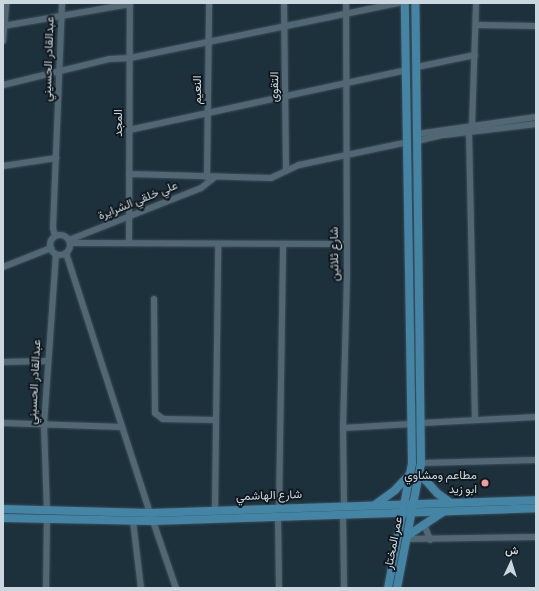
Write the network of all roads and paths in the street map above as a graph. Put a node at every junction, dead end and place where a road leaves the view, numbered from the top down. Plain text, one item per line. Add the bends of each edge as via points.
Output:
1 (6, 3) edge
2 (62, 3) edge
3 (209, 3) edge
4 (284, 3) edge
5 (346, 3) edge
6 (399, 3) edge
7 (405, 3) edge
8 (415, 3) edge
9 (476, 3) edge
10 (130, 4) edge
11 (346, 14) junction
12 (62, 16) junction
13 (476, 25) junction
14 (4, 26) edge
15 (536, 26) edge
16 (285, 28) junction
17 (3, 41) edge
18 (209, 42) junction
19 (406, 52) junction
20 (417, 52) junction
21 (475, 55) junction
22 (130, 58) junction
23 (417, 67) junction
24 (406, 70) junction
25 (60, 73) junction
26 (346, 83) junction
27 (3, 85) edge
28 (285, 96) junction
29 (210, 111) junction
30 (536, 117) edge
31 (536, 124) edge
32 (471, 129) junction
33 (130, 130) junction
34 (417, 138) junction
35 (408, 142) junction
36 (346, 156) junction
37 (56, 158) junction
38 (3, 166) edge
39 (286, 171) junction
40 (129, 174) junction
41 (211, 178) junction
42 (129, 217) junction
43 (55, 236) junction
44 (69, 242) junction
45 (414, 242) junction
46 (129, 244) junction
47 (346, 244) junction
48 (218, 246) junction
49 (283, 246) junction
50 (51, 248) junction
51 (66, 253) junction
52 (56, 254) junction
53 (3, 267) edge
54 (154, 299) dead end
55 (47, 361) junction
56 (3, 362) edge
57 (536, 417) edge
58 (215, 420) junction
59 (475, 420) junction
60 (3, 423) edge
61 (422, 423) junction
62 (411, 424) junction
63 (44, 425) junction
64 (122, 427) junction
65 (343, 428) junction
66 (536, 460) edge
67 (421, 463) junction
68 (411, 473) junction
69 (420, 474) junction
70 (536, 500) edge
71 (451, 503) junction
72 (376, 504) junction
73 (344, 505) junction
74 (403, 507) junction
75 (413, 507) junction
76 (536, 508) edge
77 (3, 509) edge
78 (215, 510) junction
79 (47, 511) junction
80 (446, 511) junction
81 (278, 512) junction
82 (374, 512) junction
83 (150, 513) junction
84 (343, 514) junction
85 (3, 518) edge
86 (47, 519) junction
87 (133, 521) junction
88 (153, 521) junction
89 (424, 524) junction
90 (397, 536) junction
91 (536, 537) edge
92 (407, 538) junction
93 (430, 540) junction
94 (46, 588) edge
95 (141, 588) edge
96 (176, 588) edge
97 (279, 588) edge
98 (344, 588) edge
99 (388, 588) edge
100 (397, 588) edge

1 - 14 street
2 - 12 street, عبدالقادر الحسيني
3 - 18 street, النعيم
4 - 16 street, التقوى
5 - 11 street, شارع ثلاثين
6 - 11 street
7 - 19 main road
8 - 20 main road
9 - 13 street
10 - 12 street
10 - 22 street, المجد
11 - 16 street
11 - 26 street, شارع ثلاثين
12 - 14 street
12 - 25 street, عبدالقادر الحسيني
13 - 15 street
13 - 21 street
14 - 17 street
16 - 18 street
16 - 28 street, التقوى
18 - 22 street
18 - 29 street, النعيم
19 - 20 main road
19 - 24 main road
20 - 23 main road
21 - 23 street
21 - 32 street
22 - 25 street via 110,59 73,67
22 - 33 street, المجد
23 - 34 main road
24 - 26 street
24 - 35 main road
25 - 27 street
25 - 37 street, عبدالقادر الحسيني
26 - 28 street
26 - 36 street, شارع ثلاثين
28 - 29 street
28 - 39 street, التقوى
29 - 33 street
29 - 41 street, النعيم
30 - 32 street
31 - 32 street
32 - 34 street
32 - 59 street
33 - 40 street, المجد
34 - 45 main road
35 - 36 street
35 - 45 main road
36 - 39 street via 299,165
36 - 47 street, شارع ثلاثين
37 - 38 street
37 - 43 street, عبدالقادر الحسيني
39 - 41 street via 271,178
40 - 41 street
40 - 42 street, المجد
41 - 42 street, علي خلقي الشرايرة via 201,188
42 - 44 street, علي خلقي الشرايرة
42 - 46 street, المجد
43 - 44 street via 61,235
43 - 50 street via 51,240
44 - 46 street
44 - 51 street
45 - 61 main road, عمر المختار
45 - 62 main road, عمر المختار
46 - 48 street
47 - 49 street
47 - 65 street, شارع ثلاثين
48 - 49 street
48 - 58 street
49 - 81 street
50 - 52 street
50 - 53 street
51 - 52 street
51 - 64 street
52 - 55 street, عبدالقادر الحسيني
54 - 58 street via 155,413 163,419
55 - 56 street
55 - 63 street, عبدالقادر الحسيني
57 - 59 street
58 - 78 street
59 - 61 street
60 - 63 street
61 - 67 main road, عمر المختار
62 - 65 street
62 - 68 main road, عمر المختار
63 - 64 street
63 - 79 street, عبدالقادر الحسيني
64 - 83 street
65 - 73 street, شارع ثلاثين
66 - 67 street
67 - 69 main road, عمر المختار
68 - 72 main road via 395,490
68 - 74 main road, عمر المختار
69 - 71 main road via 437,493
69 - 75 main road, عمر المختار
70 - 71 main road, شارع الهاشمي
71 - 75 main road, شارع الهاشمي
72 - 73 main road, شارع الهاشمي
72 - 74 main road, شارع الهاشمي
73 - 81 main road, شارع الهاشمي
74 - 75 main road, شارع الهاشمي
74 - 82 main road, شارع الهاشمي
74 - 90 main road, عمر المختار
75 - 80 main road, شارع الهاشمي
75 - 92 main road, عمر المختار
76 - 80 main road, شارع الهاشمي
77 - 79 main road, شارع الهاشمي
78 - 81 main road, شارع الهاشمي
78 - 83 main road, شارع الهاشمي
79 - 83 main road, شارع الهاشمي
80 - 89 main road
81 - 84 main road, شارع الهاشمي
81 - 88 main road, شارع الهاشمي
81 - 97 street
82 - 84 main road, شارع الهاشمي
82 - 90 main road via 392,516 396,523
83 - 88 main road
84 - 98 street
85 - 86 main road, شارع الهاشمي
86 - 87 main road, شارع الهاشمي
86 - 94 street
87 - 88 main road, شارع الهاشمي
87 - 95 street
88 - 96 street
89 - 92 main road
89 - 93 street
90 - 99 main road, عمر المختار
91 - 93 street
92 - 93 street
92 - 100 main road, عمر المختار

